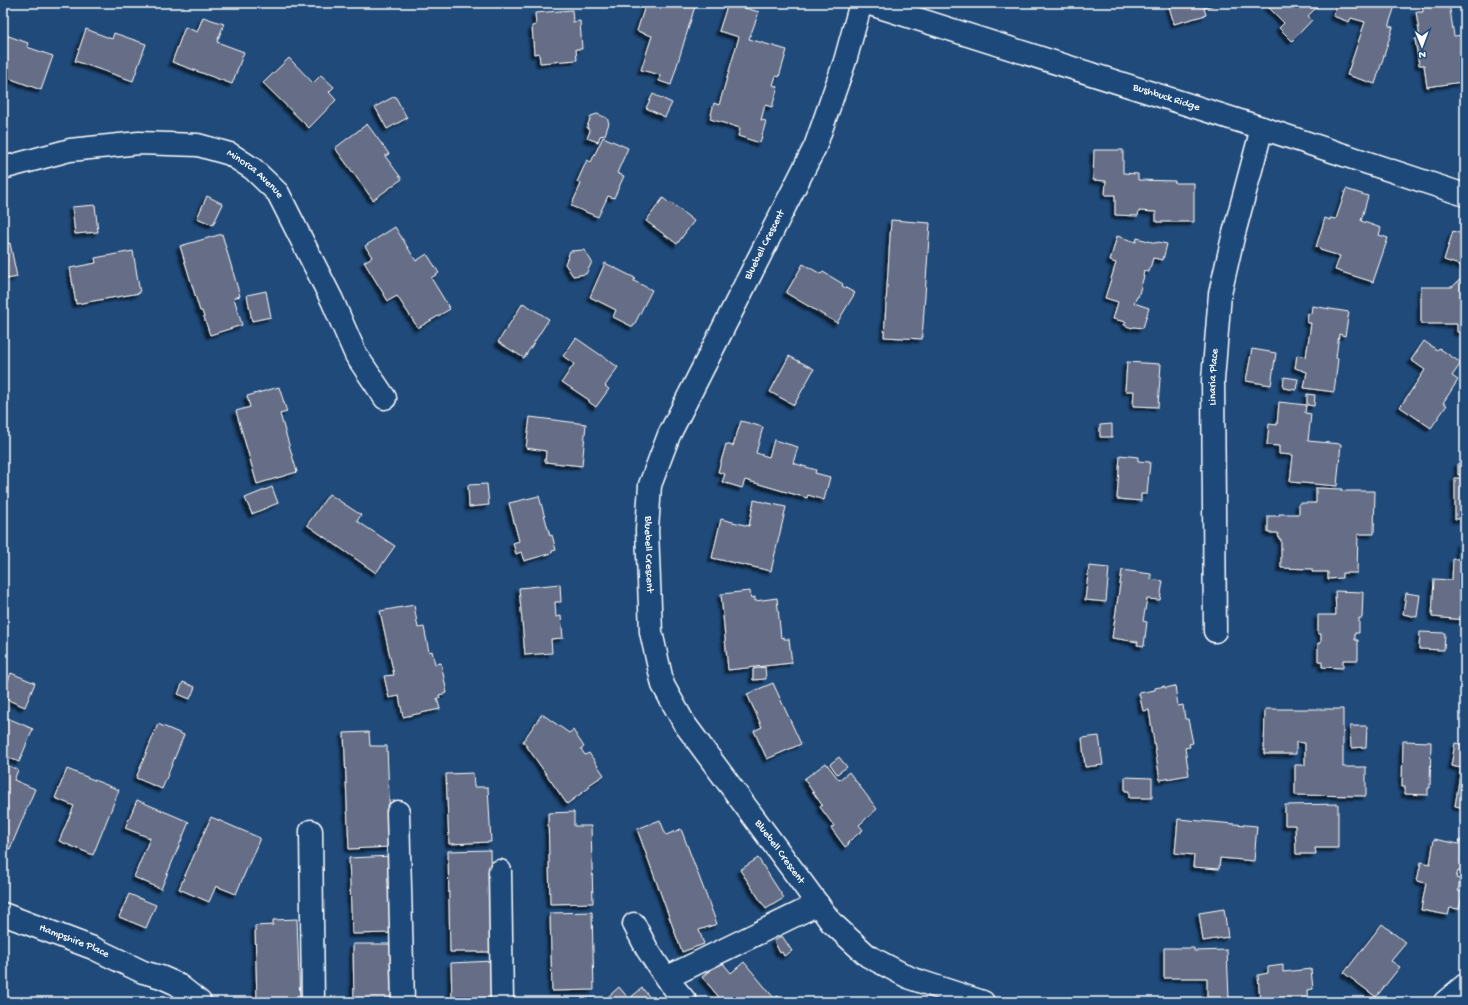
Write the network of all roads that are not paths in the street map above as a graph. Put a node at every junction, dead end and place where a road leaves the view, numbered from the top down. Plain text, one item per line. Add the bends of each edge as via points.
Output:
1 (861, 3) edge
2 (867, 3) edge
3 (1262, 128) junction
4 (3, 168) edge
5 (1465, 195) edge
6 (385, 398) dead end
7 (1215, 631) dead end
8 (398, 812) dead end
9 (311, 830) dead end
10 (500, 871) dead end
11 (818, 904) junction
12 (3, 914) edge
13 (634, 924) dead end
14 (666, 978) junction
15 (1465, 985) edge
16 (200, 1002) edge
17 (312, 1002) edge
18 (403, 1002) edge
19 (502, 1002) edge
20 (686, 1002) edge
21 (983, 1002) edge
22 (1445, 1002) edge

1 - 11 street, Bluebell Crescent via 846,61 815,147 669,435 650,485 646,530 651,632 663,685 684,723
2 - 3 street, Bushbuck Ridge
3 - 5 street, Bushbuck Ridge
3 - 7 street, Linaria Place via 1220,294 1213,380
4 - 6 street, Minorca Avenue via 70,150 139,143 198,145 230,154 253,169 278,193 332,300 356,355
8 - 18 street
9 - 17 street
10 - 19 street
11 - 14 street
11 - 21 street, Bluebell Crescent via 831,922 868,956 910,978
12 - 16 street, Hampshire Place via 177,984
13 - 14 street
14 - 20 street
15 - 22 street

